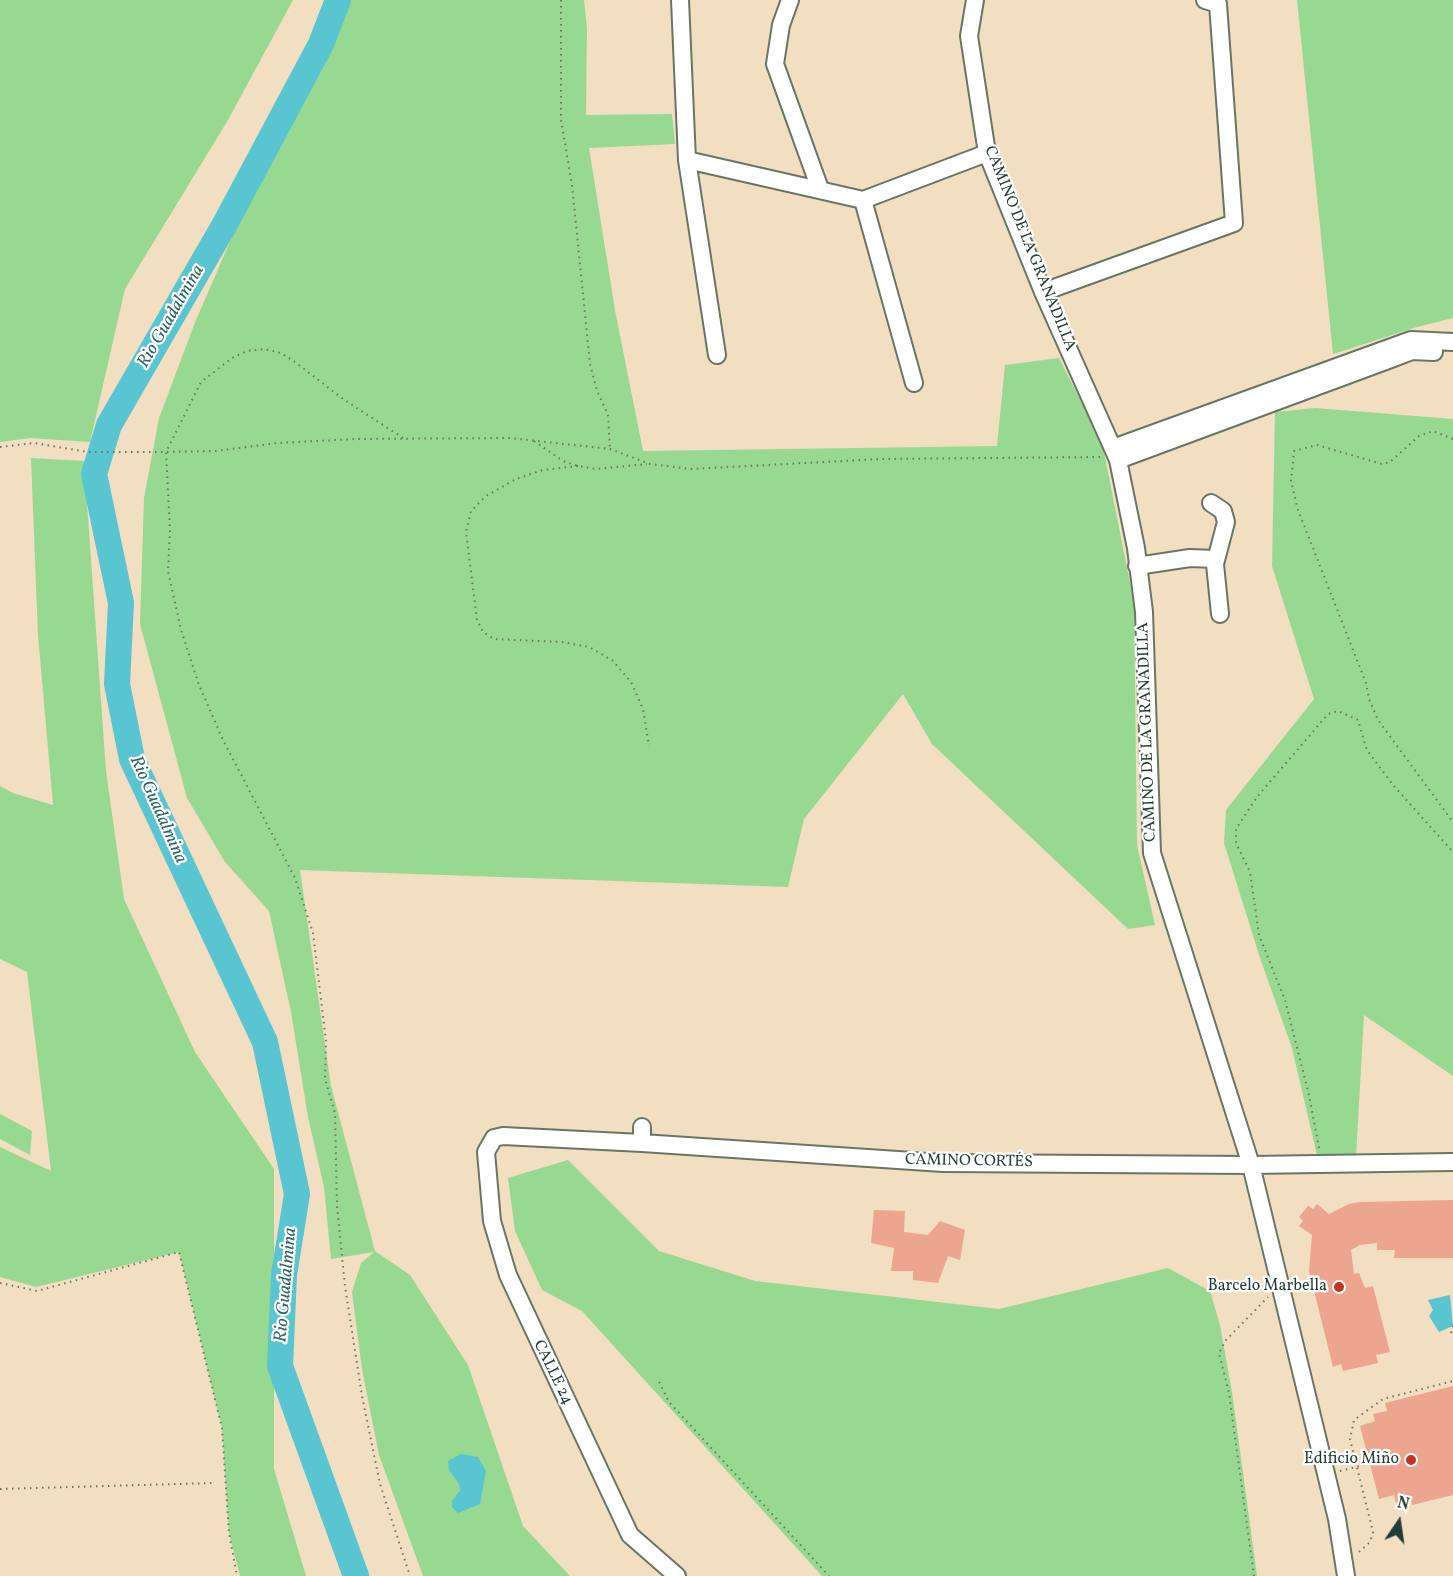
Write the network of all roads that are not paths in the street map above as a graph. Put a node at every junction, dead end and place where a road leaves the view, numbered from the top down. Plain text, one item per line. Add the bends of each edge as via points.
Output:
1 (680, 0) edge
2 (790, 0) edge
3 (975, 0) edge
4 (1214, 1) edge
5 (987, 153) junction
6 (687, 160) junction
7 (820, 189) junction
8 (863, 200) junction
9 (1043, 292) junction
10 (1453, 342) edge
11 (1411, 346) junction
12 (1453, 353) edge
13 (717, 355) dead end
14 (914, 383) dead end
15 (1116, 454) junction
16 (1211, 503) dead end
17 (1215, 560) junction
18 (1137, 566) junction
19 (1220, 614) dead end
20 (489, 1144) joint
21 (1453, 1162) edge
22 (1251, 1166) junction
23 (677, 1576) edge
24 (1346, 1576) edge

1 - 6 street
2 - 7 street via 781,25 775,64
3 - 5 street, CAMINO DE LA GRANADILLA via 969,36
4 - 9 street via 1234,223
5 - 8 street
5 - 9 street, CAMINO DE LA GRANADILLA
6 - 7 street
6 - 13 street
7 - 8 street
8 - 14 street
9 - 15 street, CAMINO DE LA GRANADILLA
10 - 11 street
11 - 12 street
11 - 15 street
15 - 18 street, CAMINO DE LA GRANADILLA
16 - 17 street via 1222,511 1226,522
17 - 18 street via 1190,558
17 - 19 street
18 - 22 street, CAMINO DE LA GRANADILLA via 1146,652 1152,853
20 - 22 street, CAMINO CORTÉS via 502,1136 642,1135 943,1163
20 - 23 street, CALLE 24 via 486,1162 492,1221 508,1275 630,1534
21 - 22 street, CAMINO CORTÉS
22 - 24 street, CAMINO DE LA GRANADILLA via 1327,1475

